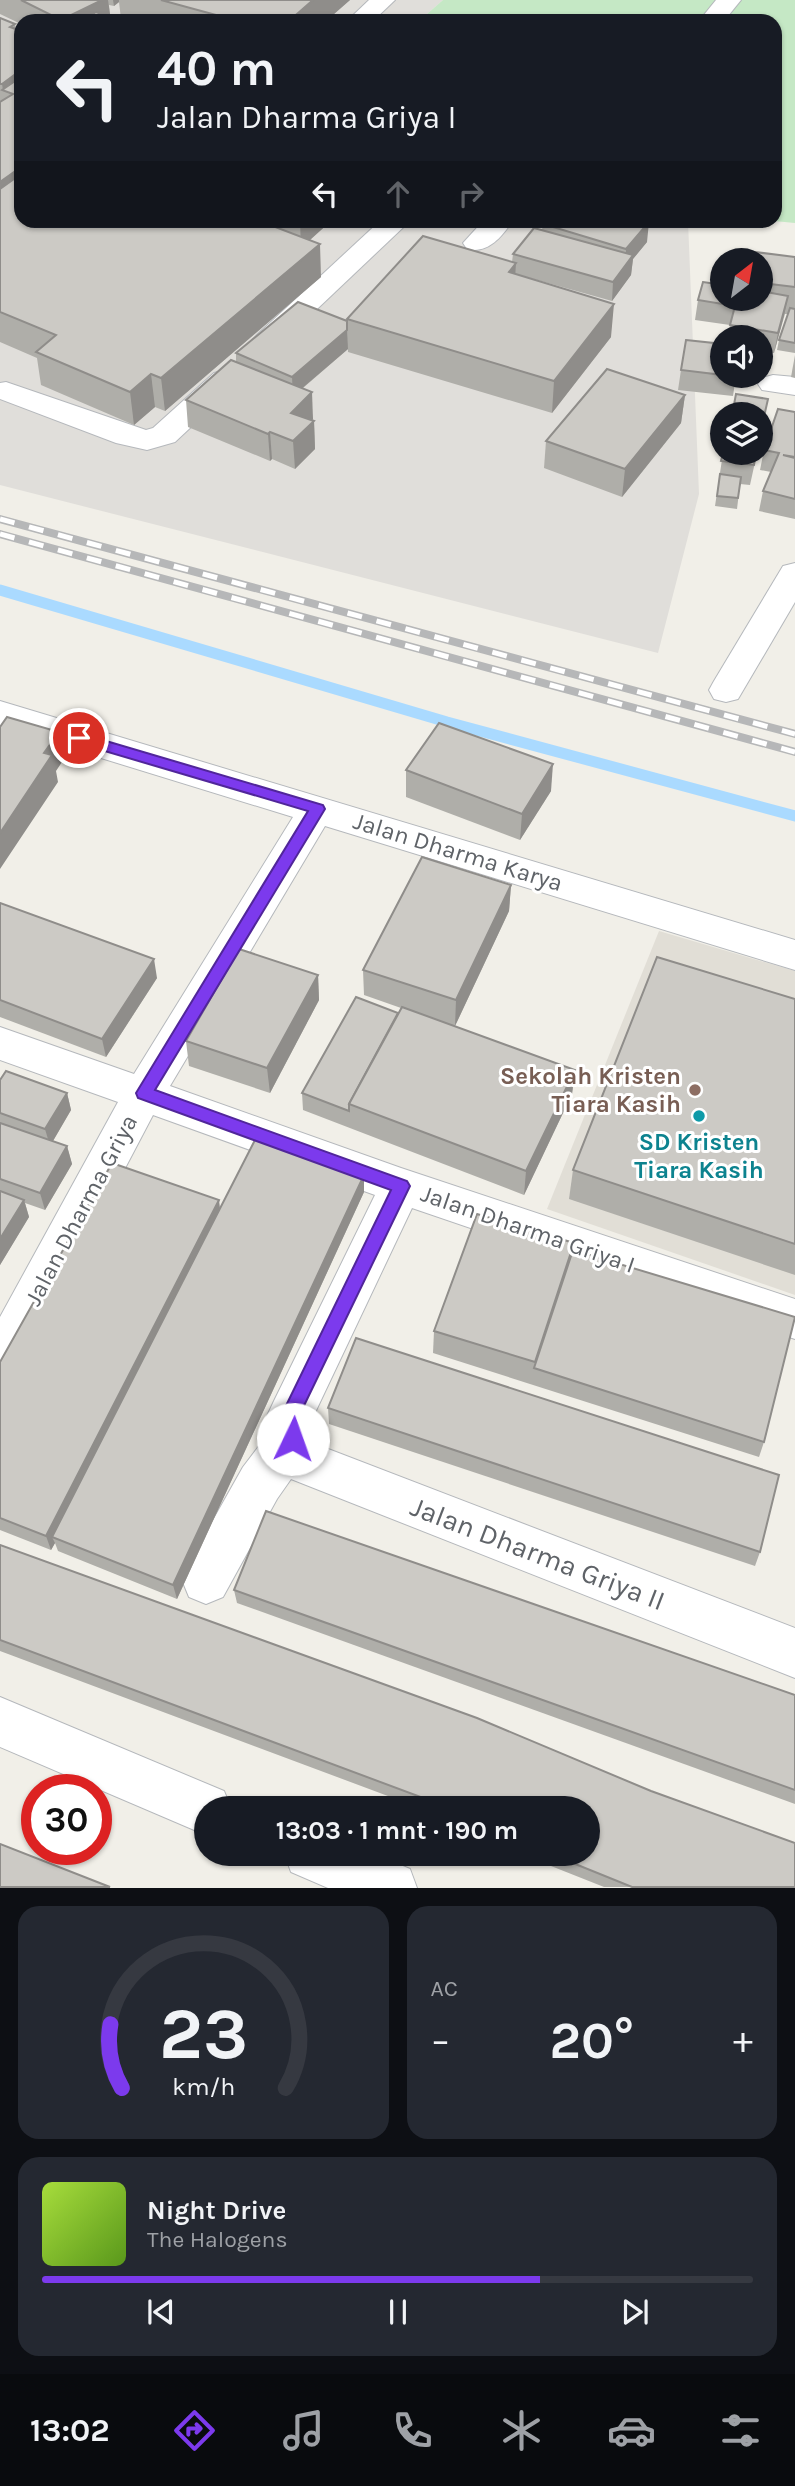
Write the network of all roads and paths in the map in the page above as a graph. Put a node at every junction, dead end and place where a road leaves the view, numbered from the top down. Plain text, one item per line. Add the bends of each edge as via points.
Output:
1 (383, 0) edge
2 (729, 0) edge
3 (367, 14) edge
4 (717, 14) edge
5 (389, 228) edge
6 (492, 228) edge
7 (477, 243) dead end
8 (6, 391) dead end
9 (795, 575) edge
10 (726, 690) dead end
11 (0, 714) edge
12 (317, 809) junction
13 (795, 955) edge
14 (0, 1043) edge
15 (144, 1093) junction
16 (401, 1186) junction
17 (795, 1319) edge
18 (0, 1361) edge
19 (293, 1439) junction
20 (206, 1580) dead end
21 (795, 1653) edge
22 (0, 1722) edge
23 (194, 1804) edge
24 (340, 1866) edge
25 (391, 1888) edge

1 - 3 street
2 - 4 street
5 - 8 street via 164,435 147,440 127,436
6 - 7 street
9 - 10 street
11 - 12 street, Jalan Dharma Karya
12 - 13 street, Jalan Dharma Karya
12 - 15 street, Jalan Dharma Griya
14 - 15 street, Jalan Dharma Griya I
15 - 16 street, Jalan Dharma Griya I
15 - 18 street, Jalan Dharma Griya
16 - 17 street, Jalan Dharma Griya I
16 - 19 street via 290,1416
19 - 20 street via 260,1483
19 - 21 street, Jalan Dharma Griya II via 307,1463
22 - 23 street
24 - 25 street

